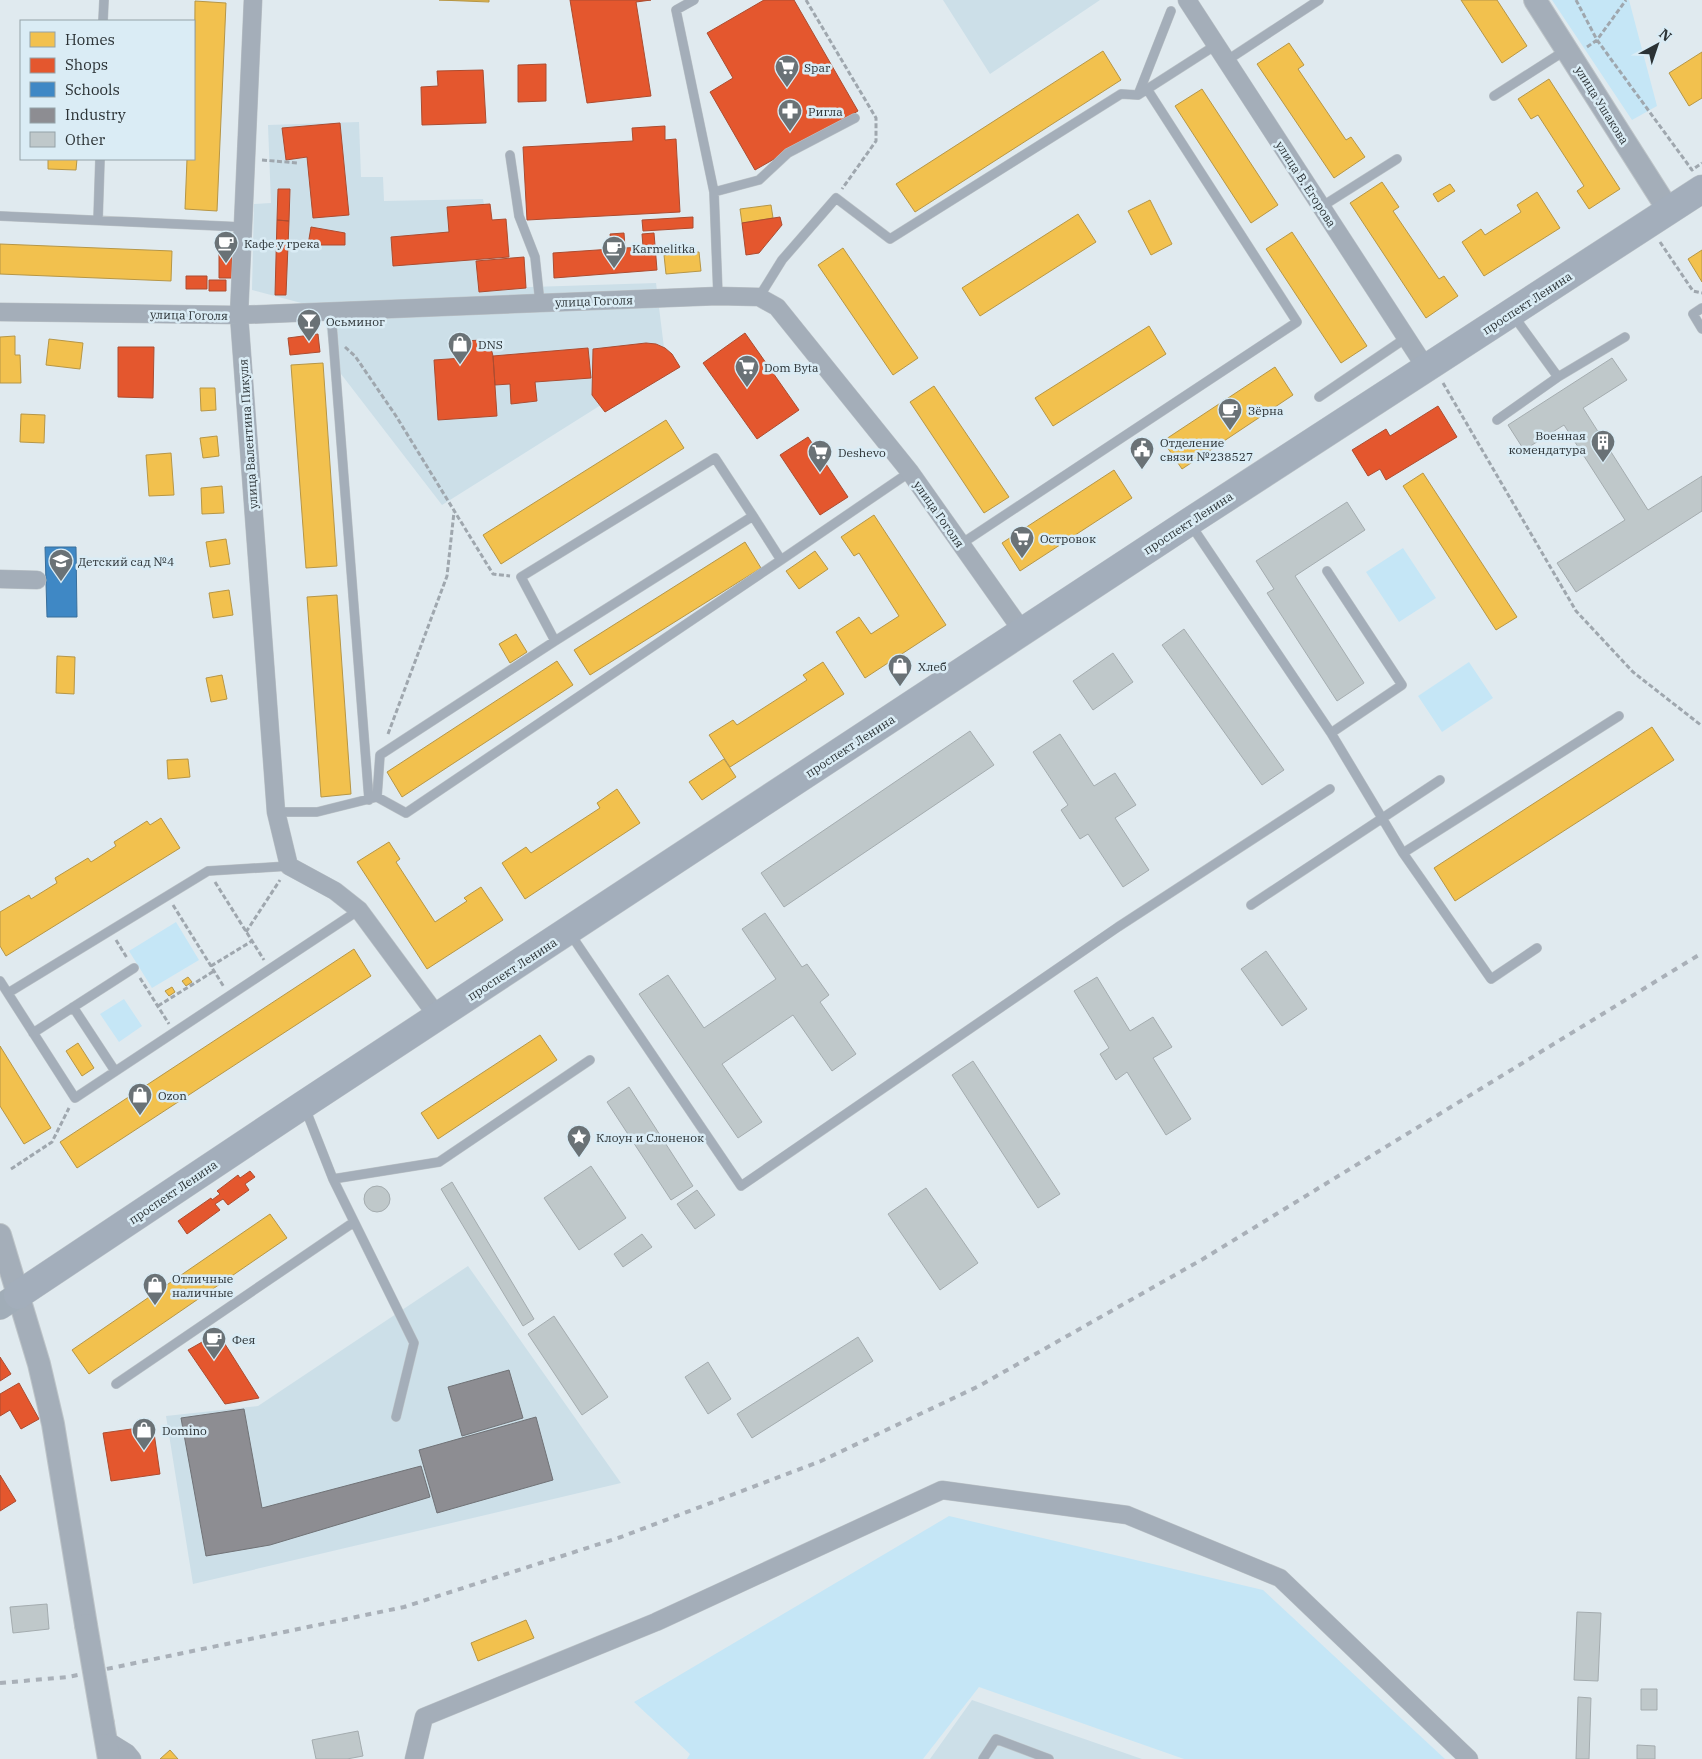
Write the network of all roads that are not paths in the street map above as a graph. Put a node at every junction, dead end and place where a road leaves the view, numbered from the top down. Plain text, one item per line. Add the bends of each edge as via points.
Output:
1 (104, 0) edge
2 (253, 0) edge
3 (694, 0) edge
4 (1186, 0) edge
5 (1319, 0) edge
6 (1534, 0) edge
7 (1171, 11) dead end
8 (103, 20) edge
9 (1216, 45) junction
10 (1566, 50) junction
11 (1226, 61) junction
12 (1147, 89) junction
13 (1138, 95) junction
14 (1494, 96) dead end
15 (854, 118) dead end
16 (510, 155) dead end
17 (1397, 159) dead end
18 (100, 160) edge
19 (1697, 180) edge
20 (714, 192) junction
21 (1321, 207) junction
22 (1669, 211) junction
23 (0, 216) edge
24 (98, 220) junction
25 (243, 227) junction
26 (718, 296) junction
27 (759, 297) junction
28 (540, 303) junction
29 (1702, 308) edge
30 (0, 312) edge
31 (332, 312) junction
32 (1511, 313) junction
33 (239, 315) junction
34 (1702, 329) edge
35 (1625, 337) dead end
36 (1406, 338) junction
37 (1434, 374) junction
38 (1558, 377) junction
39 (1319, 397) dead end
40 (1497, 420) dead end
41 (910, 472) junction
42 (753, 516) junction
43 (1189, 522) junction
44 (960, 544) junction
45 (781, 560) junction
46 (1327, 571) dead end
47 (0, 579) edge
48 (37, 580) dead end
49 (1023, 632) junction
50 (555, 641) junction
51 (1619, 716) dead end
52 (1331, 733) junction
53 (1440, 780) dead end
54 (1330, 790) dead end
55 (373, 798) junction
56 (276, 812) junction
57 (1383, 819) junction
58 (1403, 853) junction
59 (289, 866) junction
60 (1251, 905) dead end
61 (359, 910) junction
62 (568, 932) junction
63 (1537, 948) dead end
64 (134, 968) road end
65 (0, 981) edge
66 (8, 994) junction
67 (73, 1007) junction
68 (438, 1017) junction
69 (33, 1033) junction
70 (590, 1060) dead end
71 (115, 1071) junction
72 (303, 1105) junction
73 (333, 1179) junction
74 (354, 1222) junction
75 (0, 1236) edge
76 (9, 1301) edge
77 (116, 1384) dead end
78 (396, 1417) dead end
79 (106, 1741) edge
80 (132, 1759) edge
81 (414, 1759) edge
82 (983, 1759) edge
83 (1049, 1759) edge
84 (1469, 1759) edge

1 - 8 lane
2 - 25 street, улица Валентина Пикуля
3 - 20 lane via 676,10
4 - 9 street, улица В. Егорова
5 - 11 lane
6 - 10 street, улица Ушакова
7 - 13 lane
9 - 11 street, улица В. Егорова
9 - 12 lane
10 - 14 lane
10 - 22 street, улица Ушакова
11 - 21 street, улица В. Егорова
12 - 13 lane
12 - 44 lane via 1297,322
13 - 27 lane via 1121,94 890,239 836,198 782,260
15 - 20 lane via 788,153 759,180
16 - 28 lane via 519,216 535,257
17 - 21 lane
18 - 24 lane
19 - 22 main road, проспект Ленина
20 - 26 lane
21 - 36 street, улица В. Егорова
22 - 32 main road, проспект Ленина
23 - 24 lane
24 - 25 lane
25 - 33 street, улица Валентина Пикуля
26 - 27 street, улица Гоголя
26 - 28 street, улица Гоголя
27 - 41 street, улица Гоголя via 777,307
28 - 31 street, улица Гоголя
29 - 34 lane via 1693,314
30 - 33 street, улица Гоголя
31 - 33 street, улица Гоголя
31 - 55 lane
32 - 37 main road, проспект Ленина
32 - 38 lane
33 - 56 street, улица Валентина Пикуля
35 - 38 lane
36 - 37 street, улица В. Егорова
36 - 39 lane
37 - 43 main road, проспект Ленина
38 - 40 lane
41 - 44 street, улица Гоголя
41 - 45 lane
42 - 45 lane
42 - 50 lane
42 - 50 lane via 715,458 521,577
43 - 49 main road, проспект Ленина
43 - 52 lane
44 - 49 street, улица Гоголя
45 - 55 lane via 406,813
46 - 52 lane via 1402,685
47 - 48 street
49 - 62 main road, проспект Ленина
50 - 55 lane via 380,755
51 - 58 lane
52 - 57 lane
53 - 57 lane
54 - 62 lane via 1118,927 741,1186
55 - 56 lane via 317,812
56 - 59 street, улица Валентина Пикуля
57 - 58 lane
57 - 60 lane
58 - 63 lane via 1492,979
59 - 61 street via 335,891
59 - 66 lane via 208,871
61 - 68 street
61 - 71 lane
62 - 68 main road, проспект Ленина
64 - 67 lane
65 - 66 lane
66 - 69 lane
67 - 69 lane
67 - 71 lane
68 - 72 main road, проспект Ленина
69 - 71 lane via 75,1098
70 - 73 lane via 439,1162
72 - 73 lane
72 - 76 main road, проспект Ленина
73 - 74 lane
74 - 77 lane
74 - 78 lane via 414,1342
75 - 76 street
76 - 79 street, bridge via 39,1364 53,1424
79 - 80 street
81 - 84 street via 424,1717 656,1622 942,1490 1127,1516 1280,1578
82 - 83 lane via 996,1739

